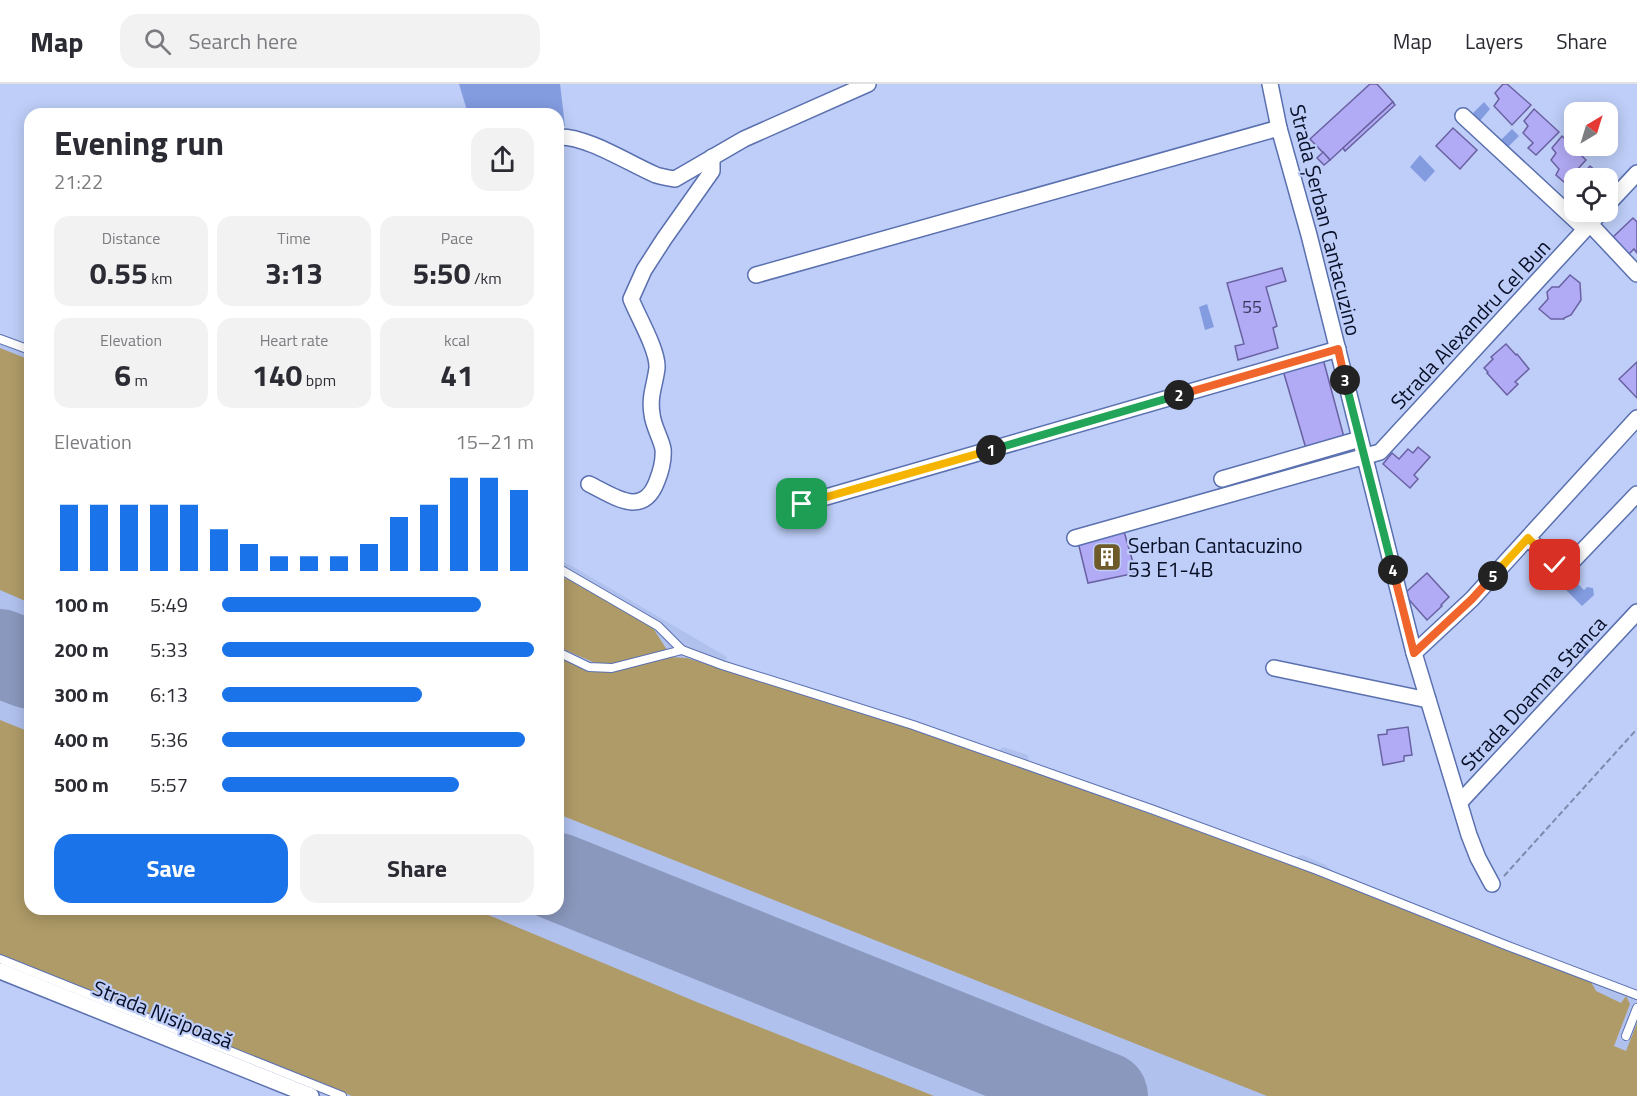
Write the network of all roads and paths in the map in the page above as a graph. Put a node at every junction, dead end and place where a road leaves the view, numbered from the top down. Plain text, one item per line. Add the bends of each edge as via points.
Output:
1 (868, 84) edge
2 (1270, 84) edge
3 (1463, 116) dead end
4 (1273, 130) junction
5 (564, 136) edge
6 (712, 158) junction
7 (1637, 172) edge
8 (1618, 193) edge
9 (1593, 222) edge
10 (1588, 227) junction
11 (1637, 273) edge
12 (756, 275) dead end
13 (0, 339) edge
14 (24, 348) edge
15 (1338, 349) junction
16 (1637, 418) edge
17 (1360, 439) junction
18 (1365, 457) junction
19 (1222, 479) dead end
20 (589, 484) dead end
21 (1637, 494) edge
22 (802, 504) dead end
23 (1075, 538) dead end
24 (1528, 538) junction
25 (564, 571) edge
26 (1637, 612) edge
27 (682, 650) junction
28 (1414, 653) junction
29 (564, 655) edge
30 (1274, 668) dead end
31 (1428, 700) junction
32 (1637, 729) edge
33 (1460, 802) junction
34 (1492, 884) joint
35 (0, 958) edge
36 (0, 971) edge
37 (1637, 995) edge
38 (1637, 1008) edge
39 (1626, 1036) dead end
40 (311, 1096) edge
41 (342, 1096) edge

1 - 6 street via 744,139
2 - 4 street, Strada Șerban Cantacuzino
3 - 10 street
4 - 12 street
4 - 15 street, Strada Șerban Cantacuzino via 1309,235
5 - 6 street via 675,179
6 - 20 street via 711,171 649,262 631,299 655,355 651,413 663,448 662,470 655,488 637,503 626,502
7 - 8 street
9 - 10 street, Strada Alexandru Cel Bun
10 - 11 street
10 - 18 street, Strada Alexandru Cel Bun via 1380,452
13 - 14 lane
15 - 17 street, Strada Șerban Cantacuzino
15 - 22 street
16 - 24 street
17 - 18 street, Strada Șerban Cantacuzino
17 - 19 street
18 - 23 street, Strada Alexandru Cel Bun
18 - 28 street, Strada Șerban Cantacuzino
21 - 24 street via 1569,565 1555,565
24 - 28 street via 1472,599
25 - 27 lane via 658,626
26 - 33 street, Strada Doamna Stanca
27 - 29 lane via 612,668 589,667
27 - 37 lane via 913,725 1151,809
28 - 31 street, Strada Șerban Cantacuzino
30 - 31 street
31 - 33 street, Strada Șerban Cantacuzino
32 - 34 path via 1501,879
33 - 34 street, Strada Șerban Cantacuzino via 1469,835
35 - 41 lane
36 - 40 street, Strada Nisipoasă
38 - 39 lane

